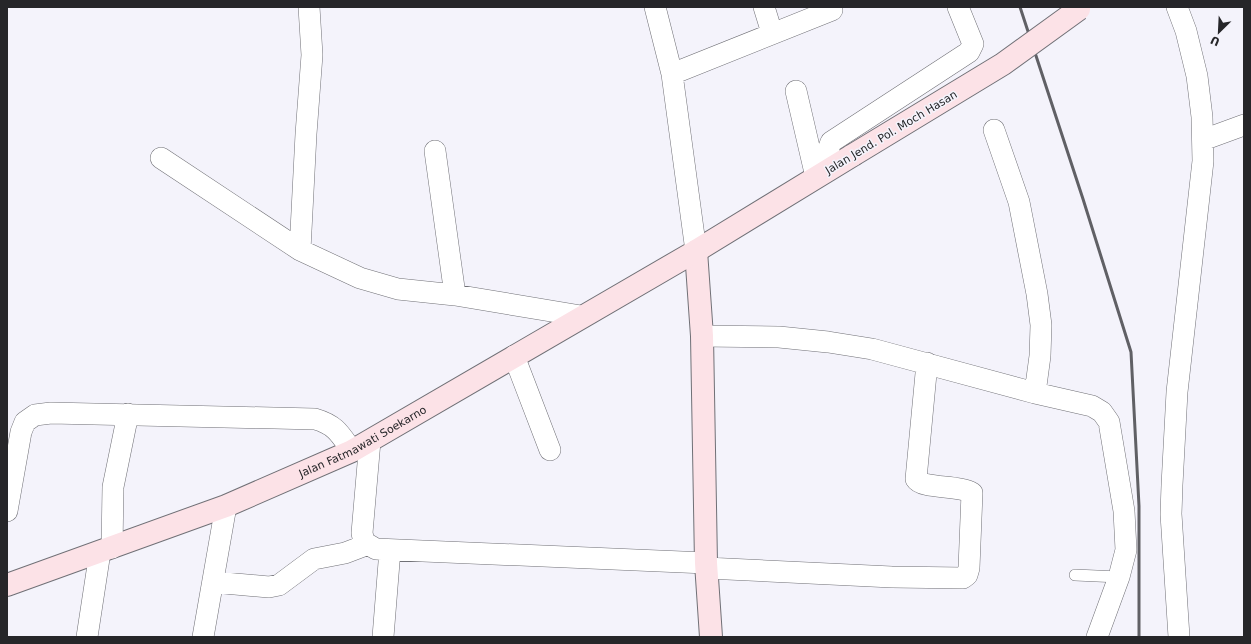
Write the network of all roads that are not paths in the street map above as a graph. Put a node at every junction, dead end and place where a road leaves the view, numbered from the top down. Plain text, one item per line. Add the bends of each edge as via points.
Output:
1 (309, 7) edge
2 (655, 7) edge
3 (764, 7) edge
4 (958, 7) edge
5 (1177, 7) edge
6 (834, 8) edge
7 (1080, 8) edge
8 (772, 33) junction
9 (672, 74) junction
10 (796, 91) dead end
11 (1244, 125) edge
12 (994, 130) dead end
13 (1203, 140) junction
14 (435, 151) dead end
15 (161, 158) dead end
16 (828, 164) junction
17 (300, 250) junction
18 (696, 251) junction
19 (455, 295) junction
20 (581, 316) junction
21 (702, 336) junction
22 (514, 356) junction
23 (927, 363) junction
24 (1035, 393) junction
25 (128, 414) junction
26 (361, 446) junction
27 (550, 450) dead end
28 (226, 506) junction
29 (7, 511) edge
30 (366, 545) junction
31 (106, 550) junction
32 (390, 550) junction
33 (706, 565) junction
34 (1075, 575) dead end
35 (1119, 577) junction
36 (213, 582) junction
37 (7, 585) edge
38 (87, 637) edge
39 (204, 637) edge
40 (383, 637) edge
41 (711, 637) edge
42 (1097, 637) edge
43 (1179, 637) edge

1 - 17 street via 312,55
2 - 9 street
3 - 8 street
4 - 16 street via 973,44 969,52 830,142
5 - 13 street via 1197,76
6 - 8 street
7 - 16 main road, Jalan Jend. Pol. Moch Hasan, bridge via 1003,64 853,154
8 - 9 street
9 - 18 street
10 - 16 street
11 - 13 street
12 - 24 street via 1019,202 1037,294 1041,325
13 - 43 street via 1203,161 1177,392 1172,485 1171,514
14 - 19 street
15 - 17 street
16 - 18 main road, Jalan Jend. Pol. Moch Hasan
17 - 19 street via 360,278 398,289
18 - 20 main road, Jalan Fatmawati Soekarno
18 - 21 main road
19 - 20 street
20 - 22 main road, Jalan Fatmawati Soekarno
21 - 23 street via 780,337 828,342 872,349
21 - 33 main road
22 - 26 main road, Jalan Fatmawati Soekarno
22 - 27 street
23 - 24 street
23 - 33 street via 916,479 922,483 972,493 967,575 963,578 892,577
24 - 35 street via 1092,406 1102,412 1108,422 1124,511 1126,539 1124,562
25 - 26 street via 315,419 328,423
25 - 29 street via 50,413 34,415 25,422 20,432
25 - 31 street via 113,488
26 - 28 main road, Jalan Fatmawati Soekarno
26 - 30 street via 362,539
28 - 31 main road, Jalan Fatmawati Soekarno
28 - 36 street
30 - 32 street via 376,550
30 - 36 street via 345,553 314,559 279,585 269,587
31 - 37 main road, Jalan Fatmawati Soekarno
31 - 38 street
32 - 33 street
32 - 40 street
33 - 41 main road
34 - 35 lane
35 - 42 street
36 - 39 street

